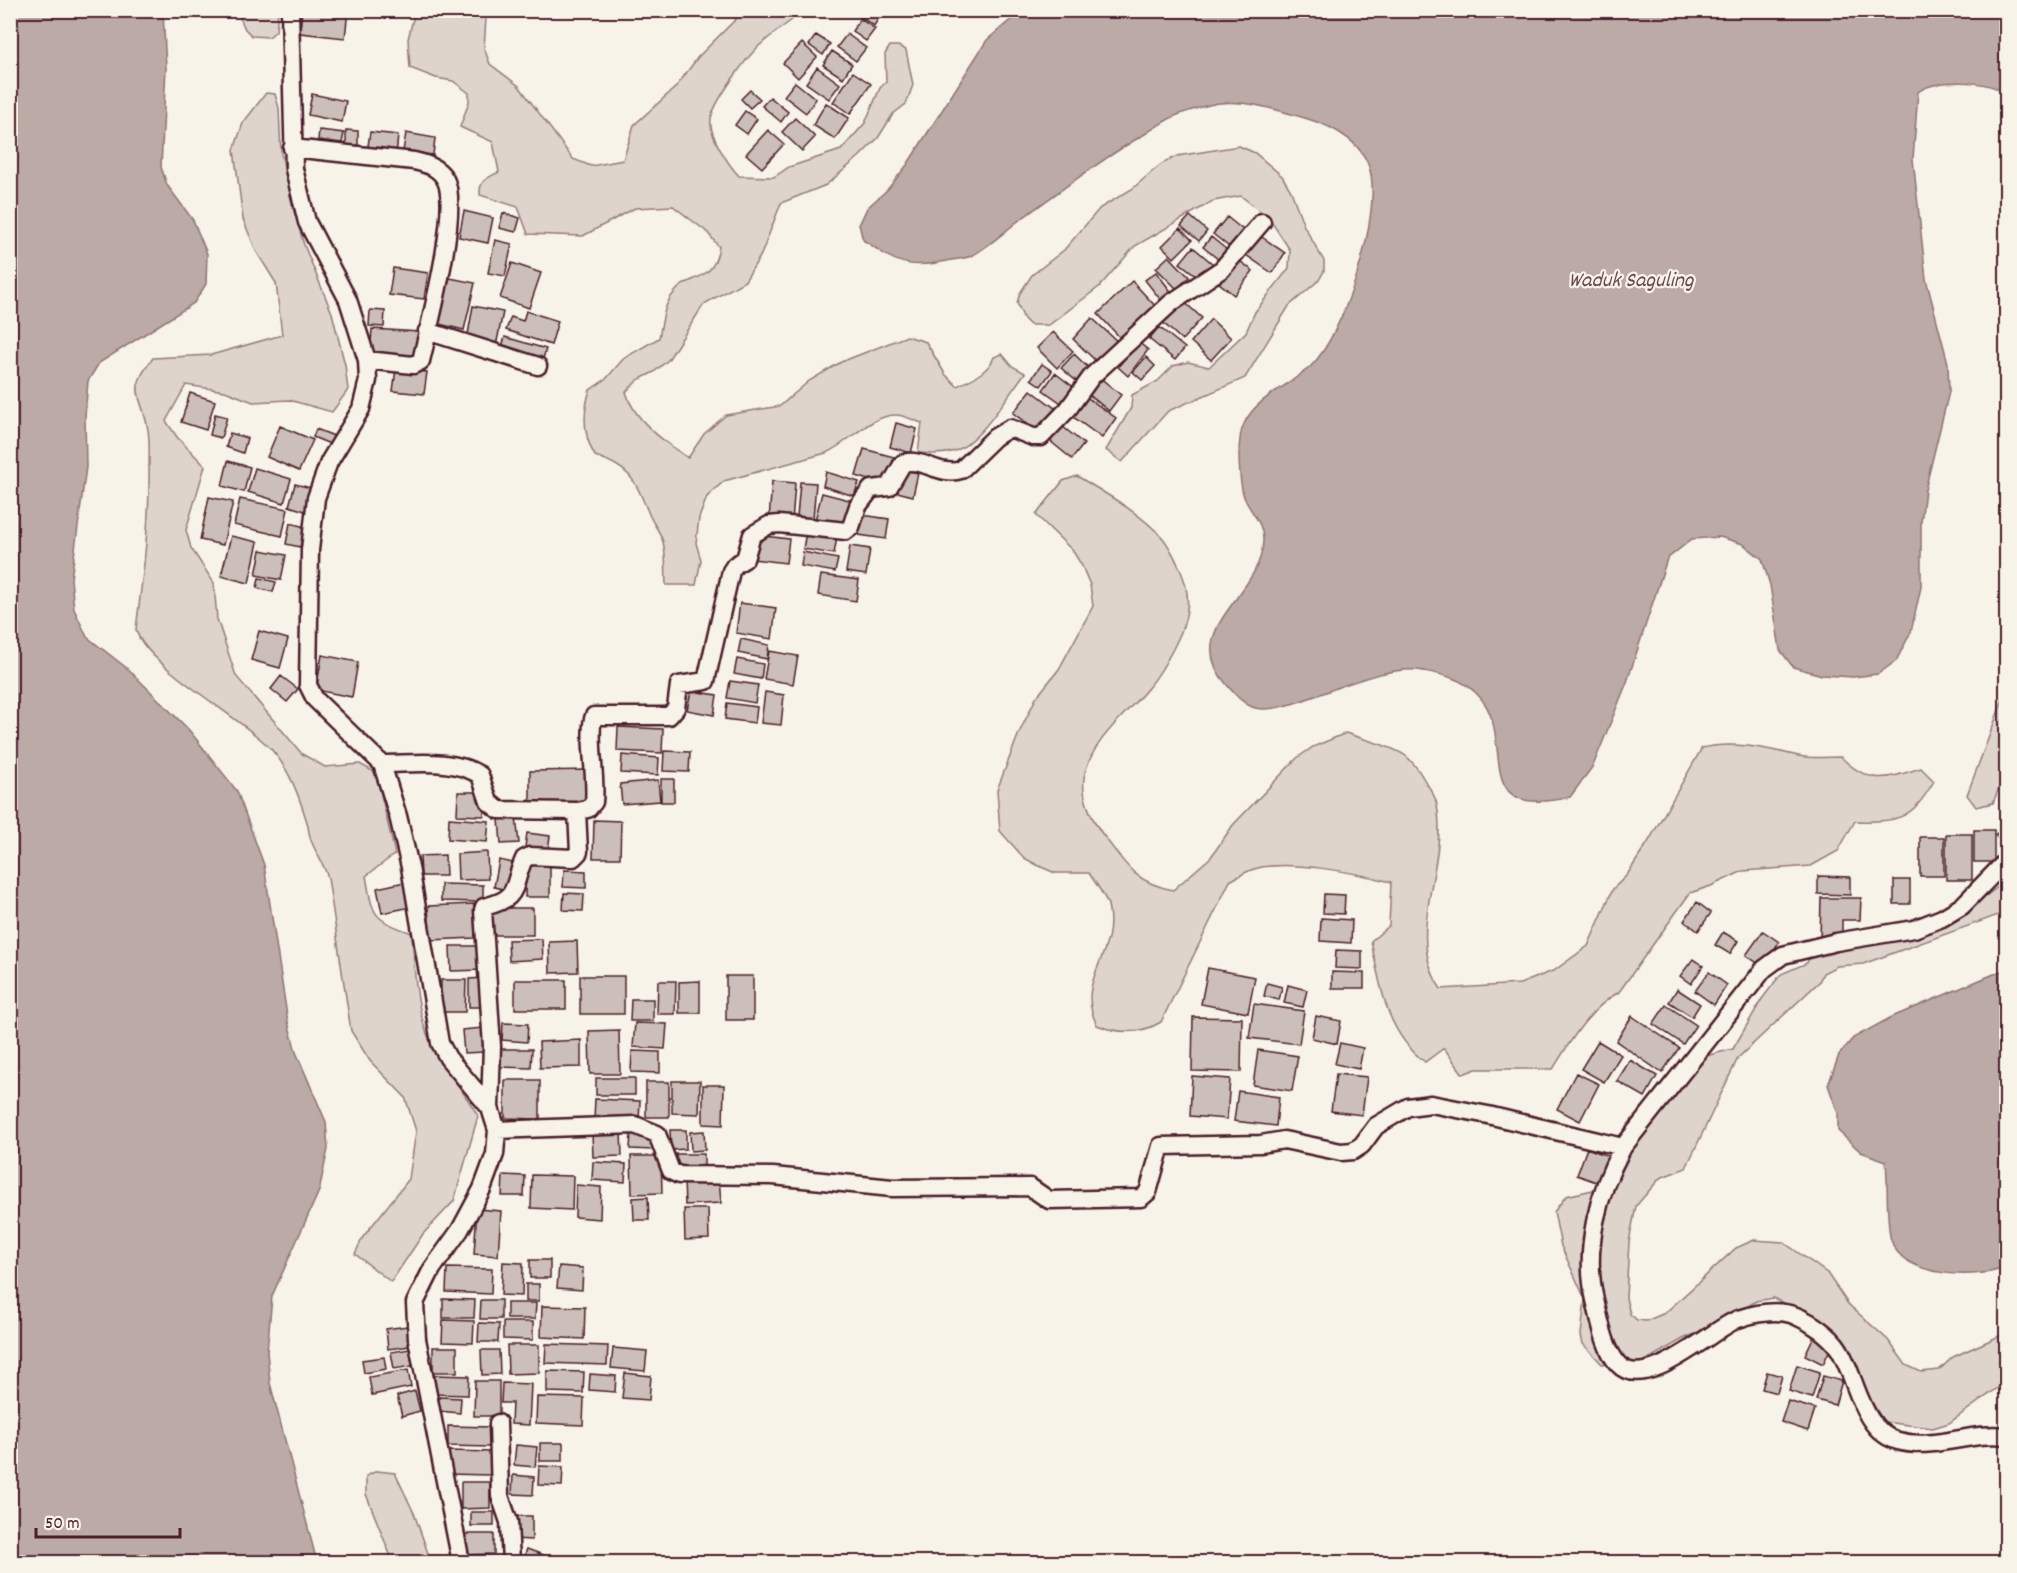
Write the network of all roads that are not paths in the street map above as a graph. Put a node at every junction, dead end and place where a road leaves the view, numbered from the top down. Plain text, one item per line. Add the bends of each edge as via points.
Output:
1 (290, 10) edge
2 (292, 148) junction
3 (1263, 222) dead end
4 (427, 331) junction
5 (367, 360) junction
6 (538, 366) dead end
7 (382, 764) junction
8 (577, 811) junction
9 (2007, 861) edge
10 (490, 1108) junction
11 (497, 1130) junction
12 (1623, 1147) junction
13 (498, 1424) dead end
14 (2007, 1436) edge
15 (461, 1563) edge
16 (512, 1563) edge

1 - 2 street
2 - 4 street via 414,161 428,164 445,180 449,208 446,240
2 - 5 street via 307,222 348,300
3 - 8 street via 1222,269 1172,303 1092,376 1041,437 1010,428 955,472 915,462 903,463 889,487 871,489 846,531 779,524 753,535 745,559 731,571 706,681 679,685 676,708 669,716 594,716 594,802 588,809
4 - 5 street via 418,364
4 - 6 street
5 - 7 street via 366,396 329,462 316,498 310,550 307,676 315,699
7 - 8 street via 469,768 480,775 489,802 499,810
7 - 10 street via 410,867 440,1043
8 - 10 street via 579,852 573,858 524,859 514,893 506,901 484,906 492,1046
9 - 12 street via 1962,906 1942,918 1914,929 1783,955 1764,969
10 - 11 street
11 - 12 street via 635,1125 657,1134 671,1171 679,1175 773,1176 892,1188 1030,1187 1049,1200 1141,1198 1148,1192 1161,1146 1284,1140 1353,1151 1376,1126 1408,1107 1431,1104
11 - 15 street via 495,1154 482,1189 415,1303 417,1338
12 - 14 street via 1605,1188 1590,1249 1594,1293 1604,1335 1618,1365 1631,1370 1653,1369 1670,1363 1737,1319 1771,1311 1795,1315 1816,1327 1838,1348 1872,1422 1883,1436 1901,1442 1944,1443
13 - 16 street via 500,1496 509,1522

